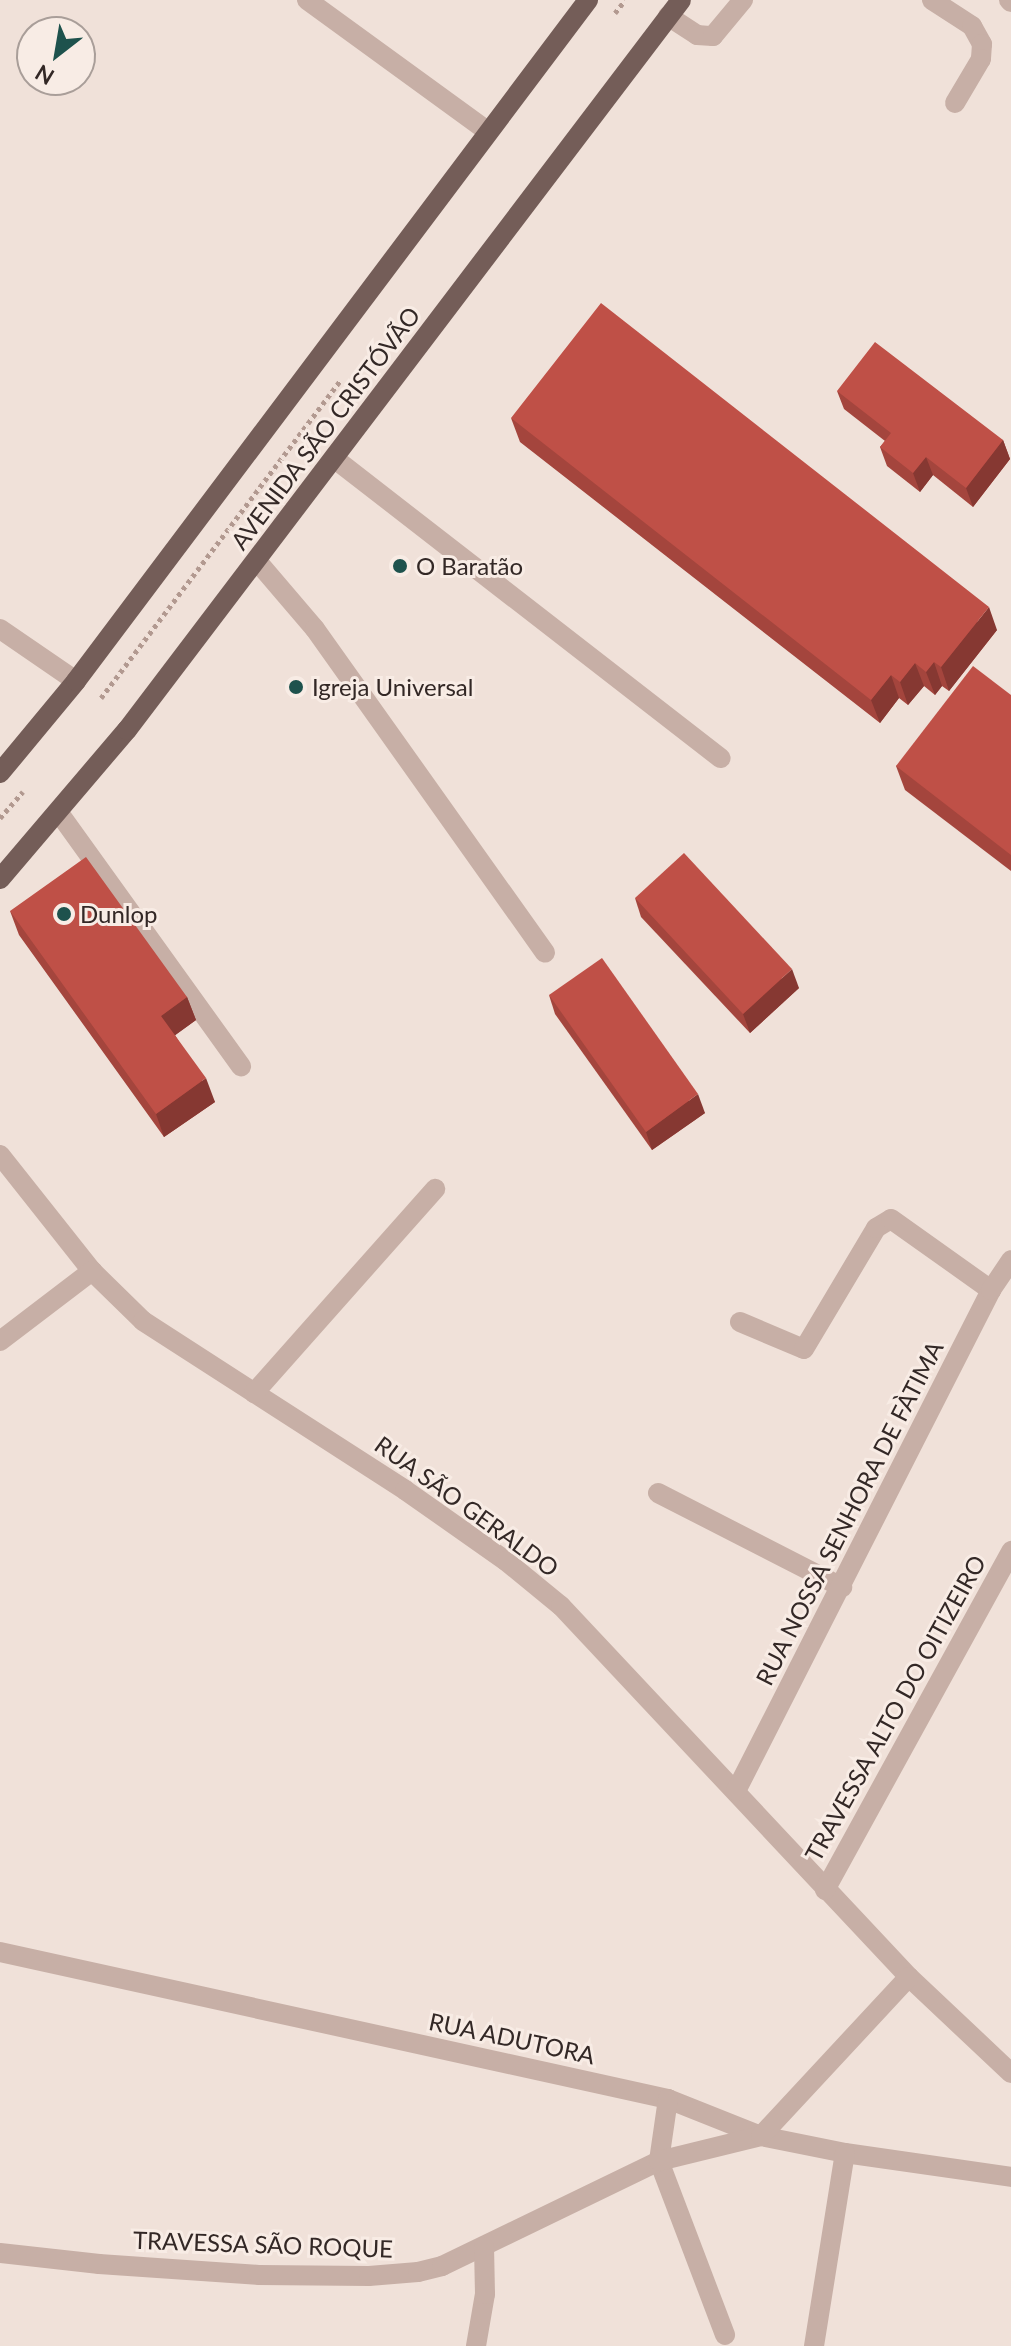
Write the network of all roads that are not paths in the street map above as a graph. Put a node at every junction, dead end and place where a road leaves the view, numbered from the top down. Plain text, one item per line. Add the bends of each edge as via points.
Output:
1 (307, 0) edge
2 (588, 0) edge
3 (743, 0) edge
4 (932, 0) edge
5 (674, 8) edge
6 (955, 103) dead end
7 (487, 131) junction
8 (335, 459) junction
9 (257, 561) junction
10 (0, 629) edge
11 (76, 681) junction
12 (721, 758) dead end
13 (0, 773) edge
14 (59, 813) junction
15 (0, 879) edge
16 (545, 953) dead end
17 (241, 1066) dead end
18 (0, 1155) edge
19 (435, 1189) dead end
20 (1011, 1260) edge
21 (92, 1271) junction
22 (991, 1290) junction
23 (740, 1322) dead end
24 (0, 1341) edge
25 (254, 1393) junction
26 (658, 1493) dead end
27 (1011, 1551) edge
28 (842, 1587) junction
29 (736, 1791) junction
30 (825, 1890) junction
31 (0, 1952) edge
32 (909, 1977) junction
33 (1011, 2073) edge
34 (668, 2099) junction
35 (761, 2136) junction
36 (845, 2153) junction
37 (659, 2161) junction
38 (1011, 2177) edge
39 (484, 2247) junction
40 (0, 2253) edge
41 (725, 2335) dead end
42 (478, 2345) edge
43 (814, 2346) edge

1 - 7 street
2 - 7 main road, AVENIDA SÃO CRISTÓVÃO
3 - 5 street via 713,36 697,35
4 - 6 street via 972,26 982,44 981,59
5 - 8 main road, AVENIDA SÃO CRISTÓVÃO
7 - 11 main road, AVENIDA SÃO CRISTÓVÃO
8 - 9 main road, AVENIDA SÃO CRISTÓVÃO
8 - 12 street
9 - 14 main road, AVENIDA SÃO CRISTÓVÃO
9 - 16 street via 315,629
10 - 11 street
11 - 13 main road, AVENIDA SÃO CRISTÓVÃO
14 - 15 main road, AVENIDA SÃO CRISTÓVÃO
14 - 17 street
18 - 21 street, RUA SÃO GERALDO
19 - 25 street
20 - 22 street, RUA NOSSA SENHORA DE FÀTIMA
21 - 24 street
21 - 25 street, RUA SÃO GERALDO via 143,1321
22 - 23 street via 891,1219 876,1228 804,1349
22 - 28 street, RUA NOSSA SENHORA DE FÀTIMA
25 - 29 street, RUA SÃO GERALDO via 405,1490 550,1597
26 - 28 street
27 - 30 street, TRAVESSA ALTO DO OITIZEIRO
28 - 29 street, RUA NOSSA SENHORA DE FÀTIMA
29 - 30 street, RUA SÃO GERALDO
30 - 32 street, RUA SÃO GERALDO
31 - 34 street, RUA ADUTORA
32 - 33 street, RUA SÃO GERALDO
32 - 35 street
34 - 35 street, RUA ADUTORA
34 - 37 street
35 - 36 street, RUA ADUTORA
35 - 37 street, TRAVESSA SÃO ROQUE
36 - 38 street, RUA ADUTORA
36 - 43 street
37 - 39 street, TRAVESSA SÃO ROQUE
37 - 41 street
39 - 40 street, TRAVESSA SÃO ROQUE via 418,2272 369,2276 259,2275
39 - 42 street

